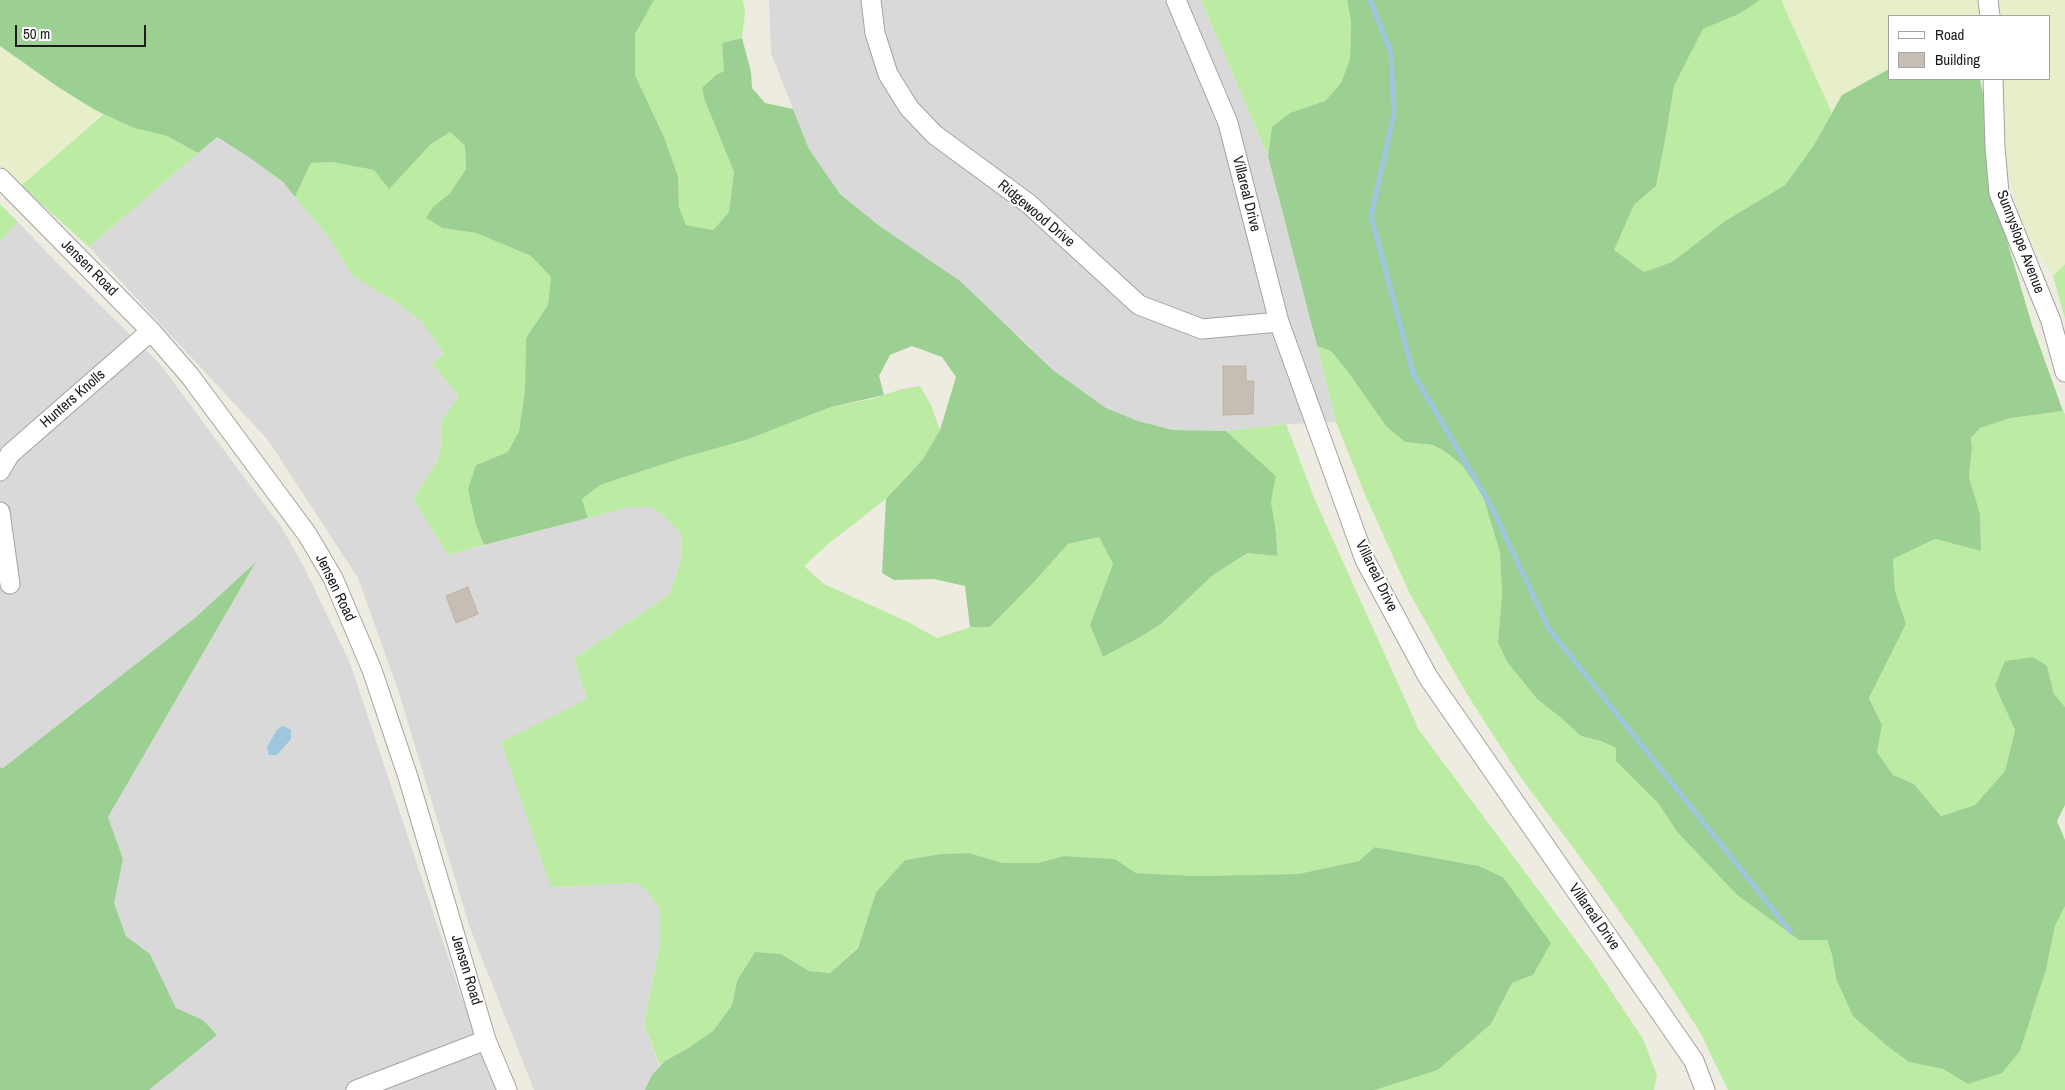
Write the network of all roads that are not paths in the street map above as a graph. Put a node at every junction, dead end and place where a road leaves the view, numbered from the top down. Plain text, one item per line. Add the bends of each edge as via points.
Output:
1 (871, 0) edge
2 (1176, 0) edge
3 (1988, 0) edge
4 (1990, 15) edge
5 (1993, 80) edge
6 (0, 178) edge
7 (1279, 322) junction
8 (151, 331) junction
9 (2065, 372) edge
10 (0, 471) edge
11 (0, 512) edge
12 (10, 584) dead end
13 (486, 1040) junction
14 (356, 1090) edge
15 (507, 1090) edge
16 (1705, 1090) edge

1 - 7 street, Ridgewood Drive via 875,33 888,74 909,108 935,135 1029,204 1139,305 1202,329
2 - 7 street, Villareal Drive via 1228,123
3 - 4 street
5 - 9 street, Sunnyslope Avenue via 1994,147 1999,193 2051,321
6 - 8 street, Jensen Road
7 - 16 street, Villareal Drive via 1365,560 1428,677 1694,1060
8 - 10 street, Hunters Knolls via 10,454
8 - 13 street, Jensen Road via 190,376 307,534 333,578 372,670 408,777
11 - 12 street
13 - 14 street
13 - 15 street, Jensen Road

